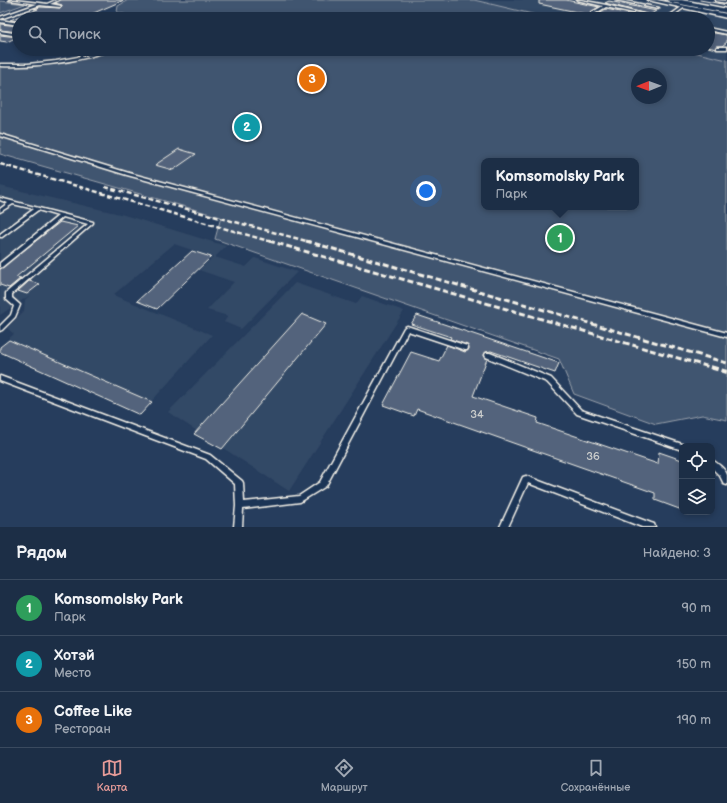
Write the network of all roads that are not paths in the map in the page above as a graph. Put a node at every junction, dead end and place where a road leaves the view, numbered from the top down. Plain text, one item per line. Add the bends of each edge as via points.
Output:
1 (10, 0) edge
2 (58, 0) edge
3 (578, 0) edge
4 (617, 0) edge
5 (650, 0) edge
6 (670, 0) edge
7 (718, 0) edge
8 (600, 2) dead end
9 (727, 2) edge
10 (686, 3) edge
11 (40, 4) junction
12 (596, 4) junction
13 (47, 5) junction
14 (60, 6) dead end
15 (606, 6) junction
16 (658, 8) dead end
17 (727, 8) edge
18 (727, 11) edge
19 (17, 12) edge
20 (596, 12) edge
21 (632, 12) edge
22 (675, 12) edge
23 (714, 12) edge
24 (715, 12) edge
25 (12, 14) edge
26 (727, 16) edge
27 (0, 18) edge
28 (0, 21) edge
29 (12, 23) edge
30 (715, 30) edge
31 (0, 32) edge
32 (727, 33) edge
33 (12, 34) edge
34 (718, 48) dead end
35 (727, 48) edge
36 (86, 56) edge
37 (78, 58) joint
38 (0, 65) edge
39 (0, 135) edge
40 (0, 199) edge
41 (12, 202) junction
42 (37, 209) junction
43 (0, 211) edge
44 (62, 215) junction
45 (0, 236) edge
46 (0, 266) edge
47 (0, 329) edge
48 (727, 335) edge
49 (465, 348) dead end
50 (488, 355) dead end
51 (0, 378) edge
52 (679, 446) edge
53 (715, 466) edge
54 (727, 482) edge
55 (240, 506) junction
56 (238, 527) edge
57 (504, 527) edge
58 (651, 527) edge

1 - 11 lane
2 - 13 lane
3 - 12 lane
4 - 16 lane
5 - 10 street
6 - 18 main road
7 - 9 street
8 - 12 lane
10 - 17 main road
10 - 22 lane
10 - 23 street
11 - 13 lane
11 - 19 lane
12 - 15 lane
13 - 14 lane
15 - 20 lane
15 - 21 lane
24 - 26 street
25 - 27 lane
28 - 29 lane
30 - 32 lane
31 - 33 lane
34 - 35 lane
36 - 37 lane
37 - 38 lane
39 - 48 lane via 128,174
40 - 41 lane
41 - 42 lane
41 - 43 lane
42 - 44 lane
42 - 45 lane
44 - 46 lane
44 - 47 lane via 91,223 9,293 9,299 17,305 13,316
49 - 55 lane via 407,328 323,484 300,499
50 - 52 lane via 549,380 580,412
51 - 55 lane via 208,457 239,483
53 - 54 lane
55 - 56 lane
57 - 58 lane via 526,479

